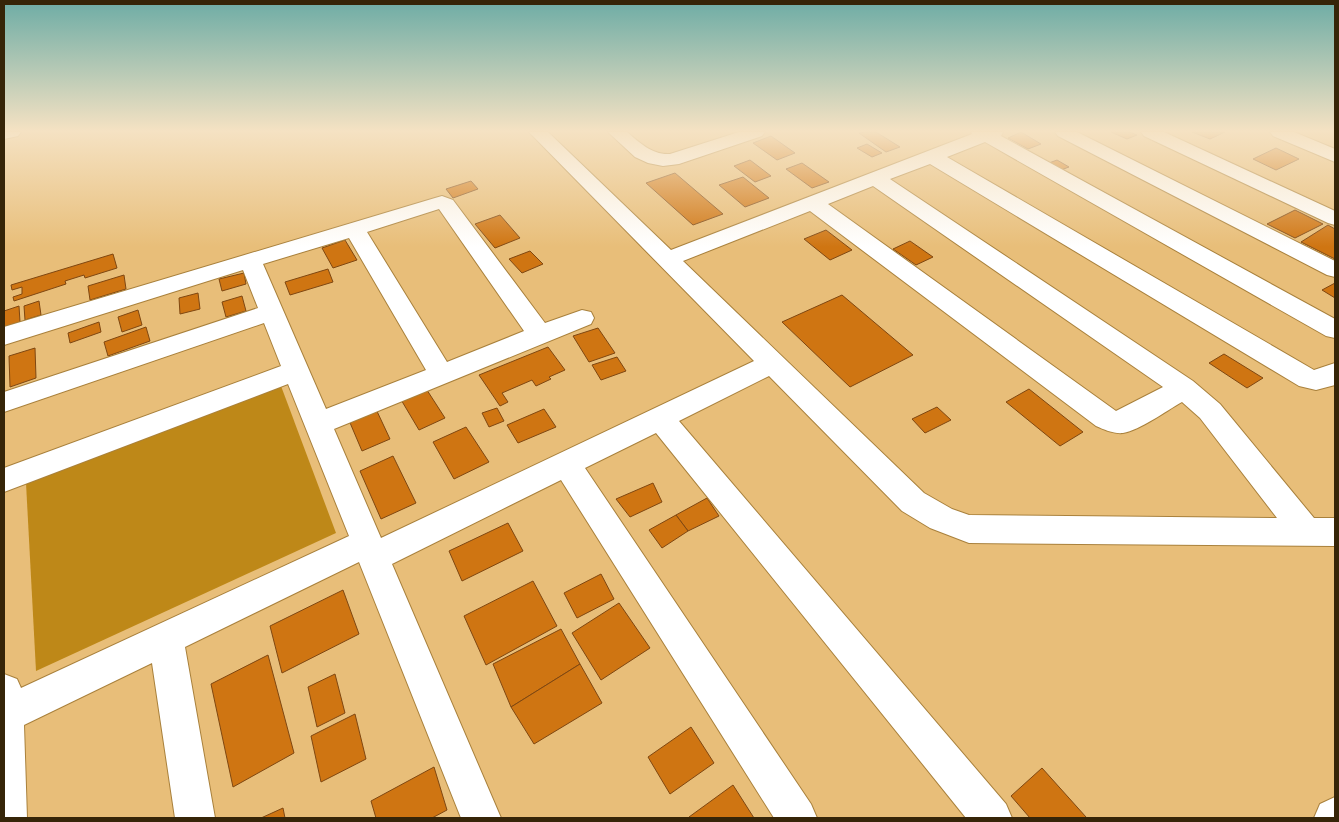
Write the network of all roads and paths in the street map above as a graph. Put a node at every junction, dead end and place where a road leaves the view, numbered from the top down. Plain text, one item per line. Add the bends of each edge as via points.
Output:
1 (577, 170) edge
2 (894, 170) edge
3 (954, 170) edge
4 (1052, 170) edge
5 (1139, 170) edge
6 (1232, 170) edge
7 (875, 178) junction
8 (812, 202) junction
9 (1335, 219) edge
10 (355, 229) junction
11 (667, 259) junction
12 (250, 262) junction
13 (1335, 270) edge
14 (271, 312) junction
15 (582, 318) dead end
16 (1335, 330) edge
17 (540, 335) junction
18 (4, 336) edge
19 (773, 363) junction
20 (296, 371) junction
21 (1335, 372) edge
22 (441, 374) junction
23 (1184, 388) junction
24 (4, 402) edge
25 (660, 418) junction
26 (317, 424) junction
27 (567, 464) junction
28 (4, 480) edge
29 (1306, 532) junction
30 (1335, 532) edge
31 (370, 550) junction
32 (166, 638) junction
33 (4, 692) edge
34 (4, 715) edge
35 (7, 818) edge
36 (195, 818) edge
37 (481, 818) edge
38 (797, 818) edge
39 (992, 818) edge

1 - 11 street
2 - 7 street
3 - 21 street via 1308,379 1318,382
4 - 16 street
5 - 13 street
6 - 9 street
7 - 8 street
7 - 23 street
8 - 11 street
8 - 23 street via 1106,419 1123,422
10 - 12 street
10 - 17 street via 437,202 445,203
10 - 22 street
11 - 19 street
12 - 14 street
12 - 18 street
14 - 20 street
14 - 24 street
15 - 17 street
17 - 22 street
19 - 25 street
19 - 29 street via 913,502 941,519 969,529
20 - 26 street
20 - 28 street
22 - 26 street
23 - 29 street via 1210,411
25 - 27 street
25 - 39 street
26 - 31 street
27 - 31 street
27 - 38 street
29 - 30 street
31 - 32 street
31 - 37 street
32 - 34 street
32 - 36 street
33 - 34 street
34 - 35 street

